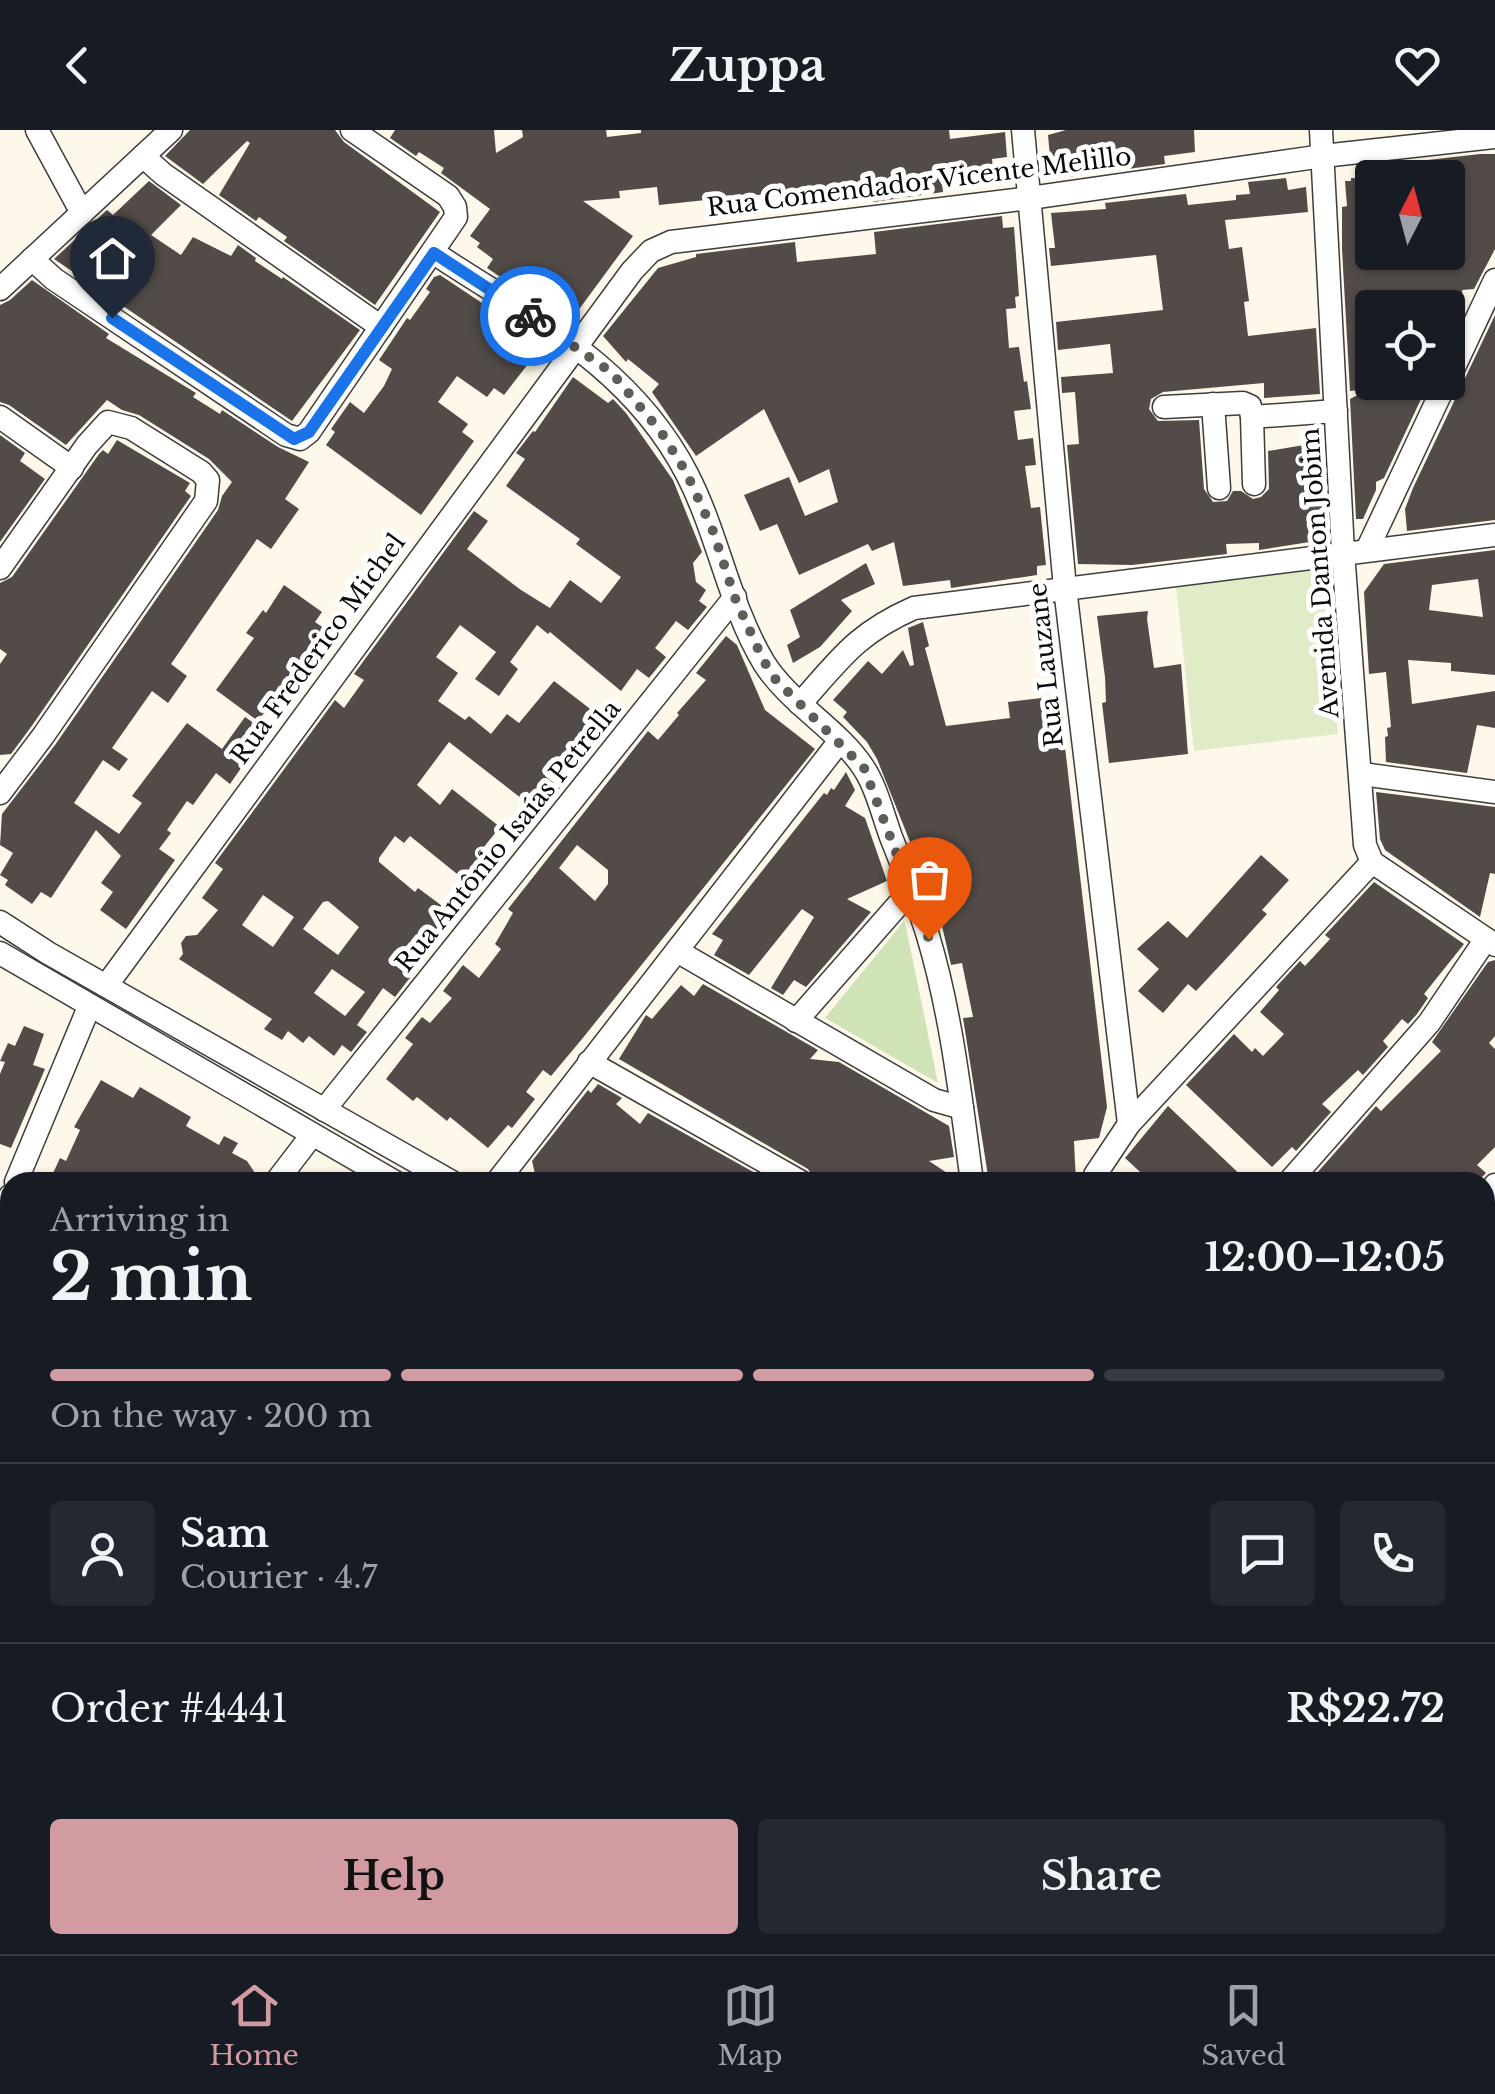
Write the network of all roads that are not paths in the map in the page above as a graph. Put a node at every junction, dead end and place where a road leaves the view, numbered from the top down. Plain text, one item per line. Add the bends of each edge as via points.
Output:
1 (38, 130) edge
2 (171, 130) edge
3 (352, 130) edge
4 (1023, 130) edge
5 (1320, 130) edge
6 (1495, 137) edge
7 (143, 156) junction
8 (1323, 156) junction
9 (1030, 198) junction
10 (82, 213) junction
11 (434, 253) junction
12 (32, 260) junction
13 (1495, 280) edge
14 (0, 290) edge
15 (381, 326) junction
16 (1465, 343) edge
17 (576, 346) junction
18 (1437, 400) edge
19 (1213, 404) junction
20 (1164, 407) dead end
21 (1336, 411) junction
22 (0, 417) edge
23 (1252, 417) junction
24 (72, 468) junction
25 (1254, 484) dead end
26 (1219, 488) dead end
27 (1495, 534) edge
28 (1355, 551) junction
29 (0, 568) edge
30 (1065, 588) junction
31 (735, 598) junction
32 (800, 704) junction
33 (839, 742) junction
34 (1362, 774) junction
35 (0, 792) edge
36 (1495, 792) edge
37 (1372, 862) junction
38 (912, 889) junction
39 (0, 922) edge
40 (1490, 942) edge
41 (676, 951) junction
42 (0, 953) edge
43 (106, 986) junction
44 (89, 1007) junction
45 (796, 1021) junction
46 (589, 1062) junction
47 (962, 1108) junction
48 (324, 1110) junction
49 (1129, 1124) junction
50 (312, 1135) junction
51 (20, 1172) edge
52 (284, 1172) edge
53 (378, 1172) edge
54 (434, 1172) edge
55 (505, 1172) edge
56 (784, 1172) edge
57 (971, 1172) edge
58 (1097, 1172) edge
59 (1297, 1172) edge

1 - 10 street
2 - 7 street
3 - 11 street via 448,196 456,217
4 - 9 street, Rua Lauzane
5 - 8 street, Avenida Danton Jobim
6 - 8 street, Rua Comendador Vicente Melillo
7 - 10 street
7 - 15 street
8 - 9 street, Rua Comendador Vicente Melillo
8 - 21 street, Avenida Danton Jobim
9 - 17 street, Rua Comendador Vicente Melillo via 671,242 650,251
9 - 30 street, Rua Lauzane
10 - 12 street
11 - 15 street
11 - 17 street
12 - 14 street
12 - 15 street via 300,439
13 - 16 street
17 - 31 street via 611,372 661,432 713,531
17 - 43 street, Rua Frederico Michel
18 - 28 street
19 - 20 street
19 - 23 street via 1247,403
19 - 26 street
21 - 23 street
21 - 28 street, Avenida Danton Jobim
22 - 24 street
23 - 25 street
24 - 29 street
24 - 35 street via 100,429 118,423 201,472 209,490
27 - 28 street
28 - 30 street
28 - 34 street, Avenida Danton Jobim
30 - 32 street via 898,615 860,637
30 - 49 street, Rua Lauzane
31 - 32 street via 763,660
31 - 48 street, Rua Antônio Isaías Petrella
32 - 33 street
33 - 38 street via 864,768
33 - 41 street
34 - 36 street
34 - 37 street, Avenida Danton Jobim
37 - 40 street
37 - 49 street
38 - 45 street
38 - 47 street via 929,939
39 - 43 street
40 - 59 street via 1429,1023
41 - 45 street
41 - 46 street
42 - 44 street
43 - 48 street
44 - 50 street
44 - 51 street
45 - 47 street via 934,1100
46 - 55 street
46 - 56 street
47 - 57 street
48 - 54 street
49 - 58 street
50 - 52 street
50 - 53 street

